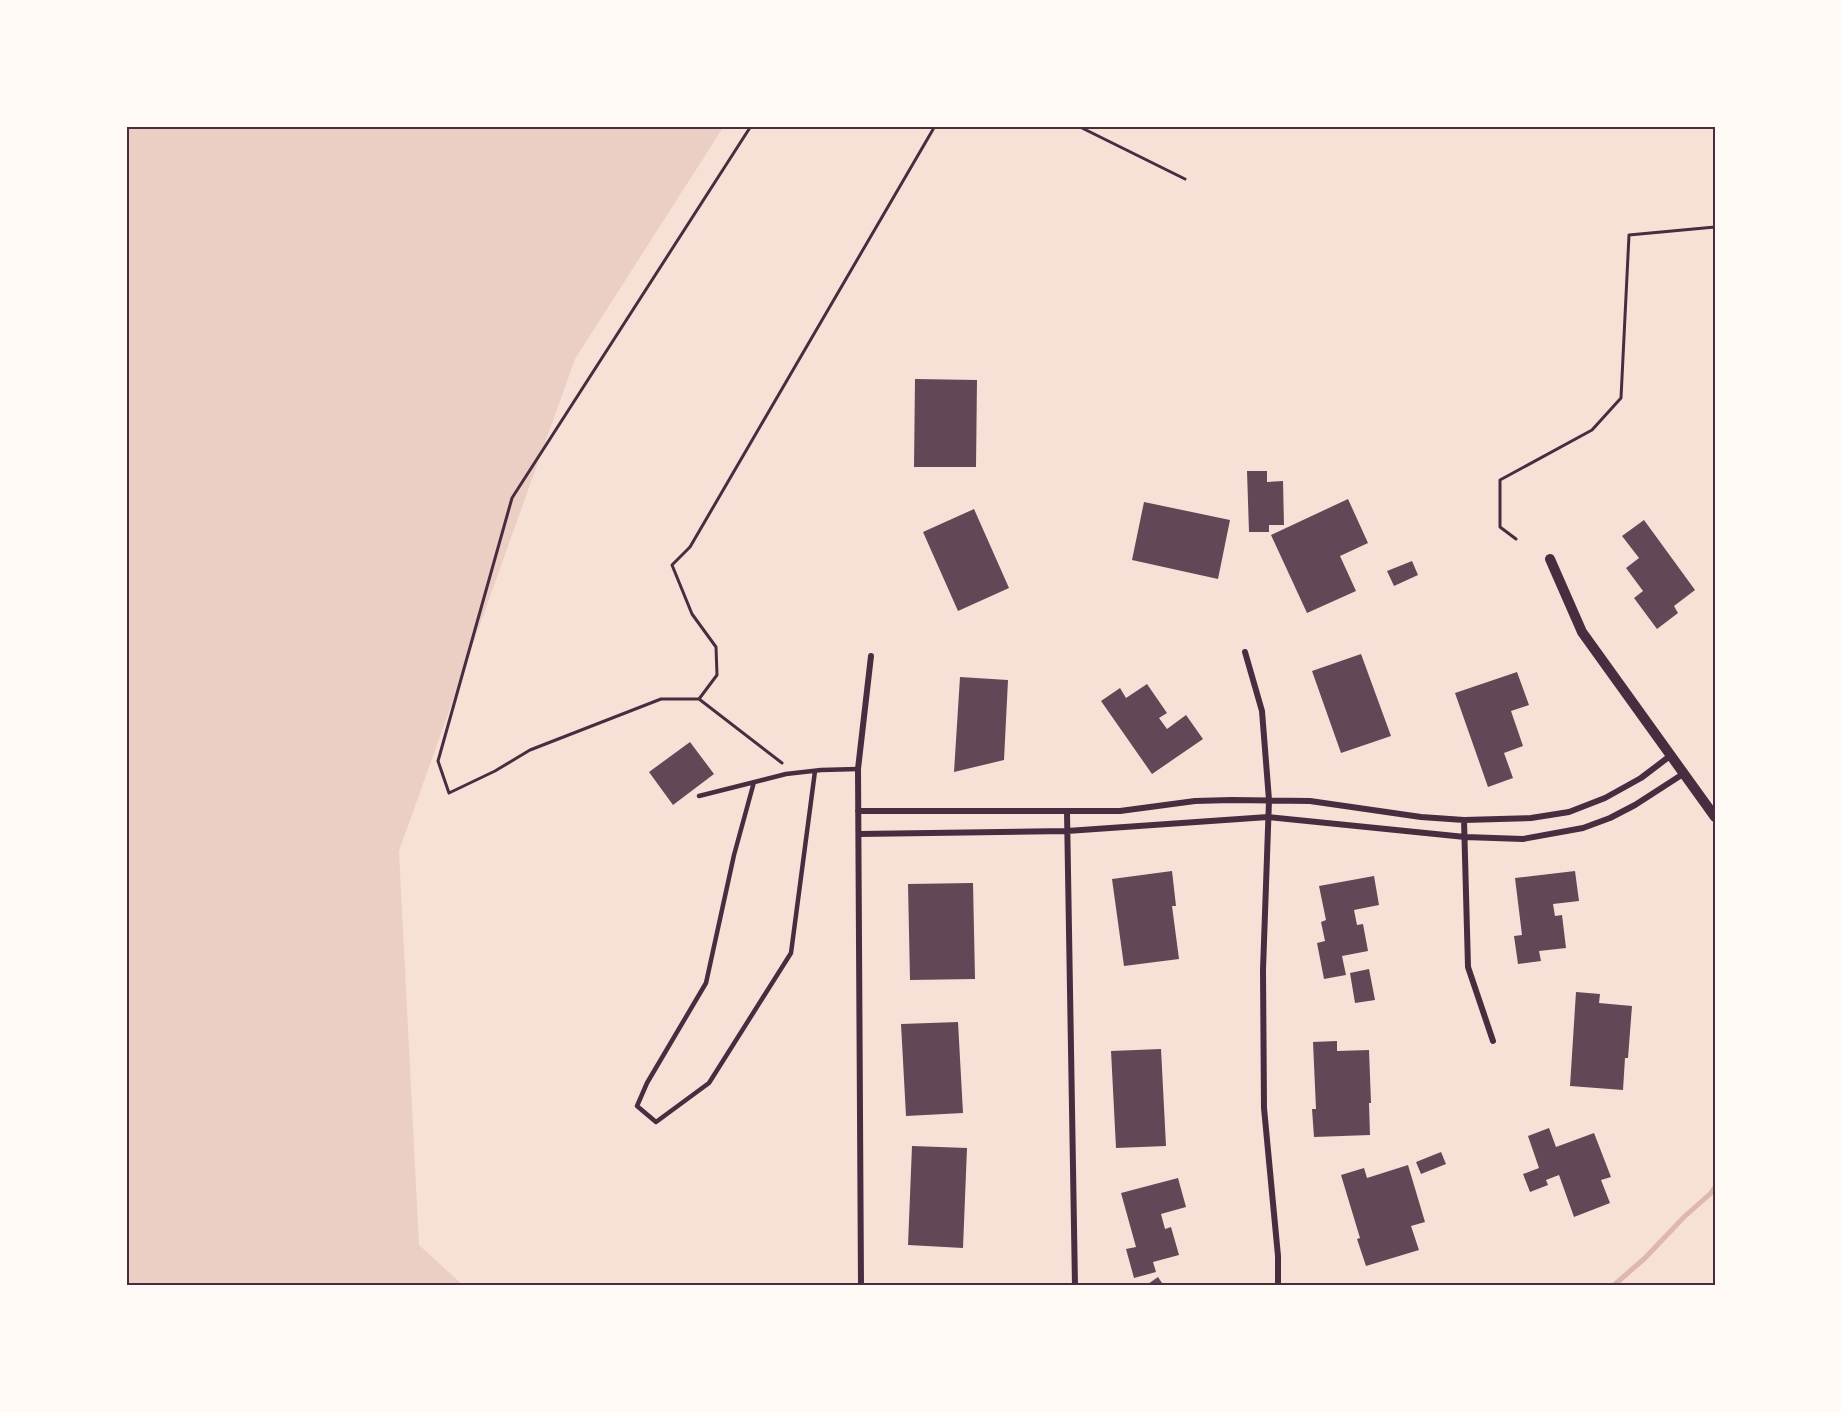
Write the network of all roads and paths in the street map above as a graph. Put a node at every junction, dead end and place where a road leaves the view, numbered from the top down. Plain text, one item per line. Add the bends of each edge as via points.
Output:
1 (751, 126) edge
2 (935, 126) edge
3 (1078, 126) edge
4 (1185, 179) dead end
5 (1715, 227) edge
6 (1516, 539) dead end
7 (1550, 559) dead end
8 (1245, 652) dead end
9 (871, 656) dead end
10 (699, 699) junction
11 (1671, 756) junction
12 (858, 769) junction
13 (815, 771) junction
14 (797, 773) junction
15 (1683, 774) junction
16 (754, 782) junction
17 (699, 796) dead end
18 (1269, 800) junction
19 (858, 811) junction
20 (1067, 812) junction
21 (1269, 817) junction
22 (1715, 817) edge
23 (1464, 820) junction
24 (1067, 831) junction
25 (859, 834) junction
26 (1465, 837) junction
27 (1493, 1041) dead end
28 (861, 1286) edge
29 (1074, 1286) edge
30 (1278, 1286) edge

1 - 10 path via 512,498 438,761 449,794 530,750 661,699
2 - 10 path via 690,547 672,565 692,614 716,647 717,675
3 - 4 path
5 - 6 path via 1629,235 1620,398 1592,430 1500,480 1500,527
7 - 11 street via 1582,633
8 - 18 street via 1262,711
9 - 12 street
10 - 14 path
11 - 15 street
11 - 23 street via 1605,798 1569,812 1531,818
12 - 13 lane
12 - 19 street
13 - 14 lane
13 - 16 lane via 791,953 709,1083 656,1122 637,1106 706,983
14 - 16 lane
15 - 22 street
15 - 26 street via 1635,805 1583,828 1524,839
16 - 17 lane
18 - 20 street via 1195,801 1120,811
18 - 21 street
18 - 23 street via 1310,801
19 - 20 street
19 - 25 street
20 - 24 street
21 - 24 street
21 - 26 street
21 - 30 street via 1263,970 1264,1108
23 - 26 street
24 - 25 street
24 - 29 street
25 - 28 street
26 - 27 street via 1468,967

